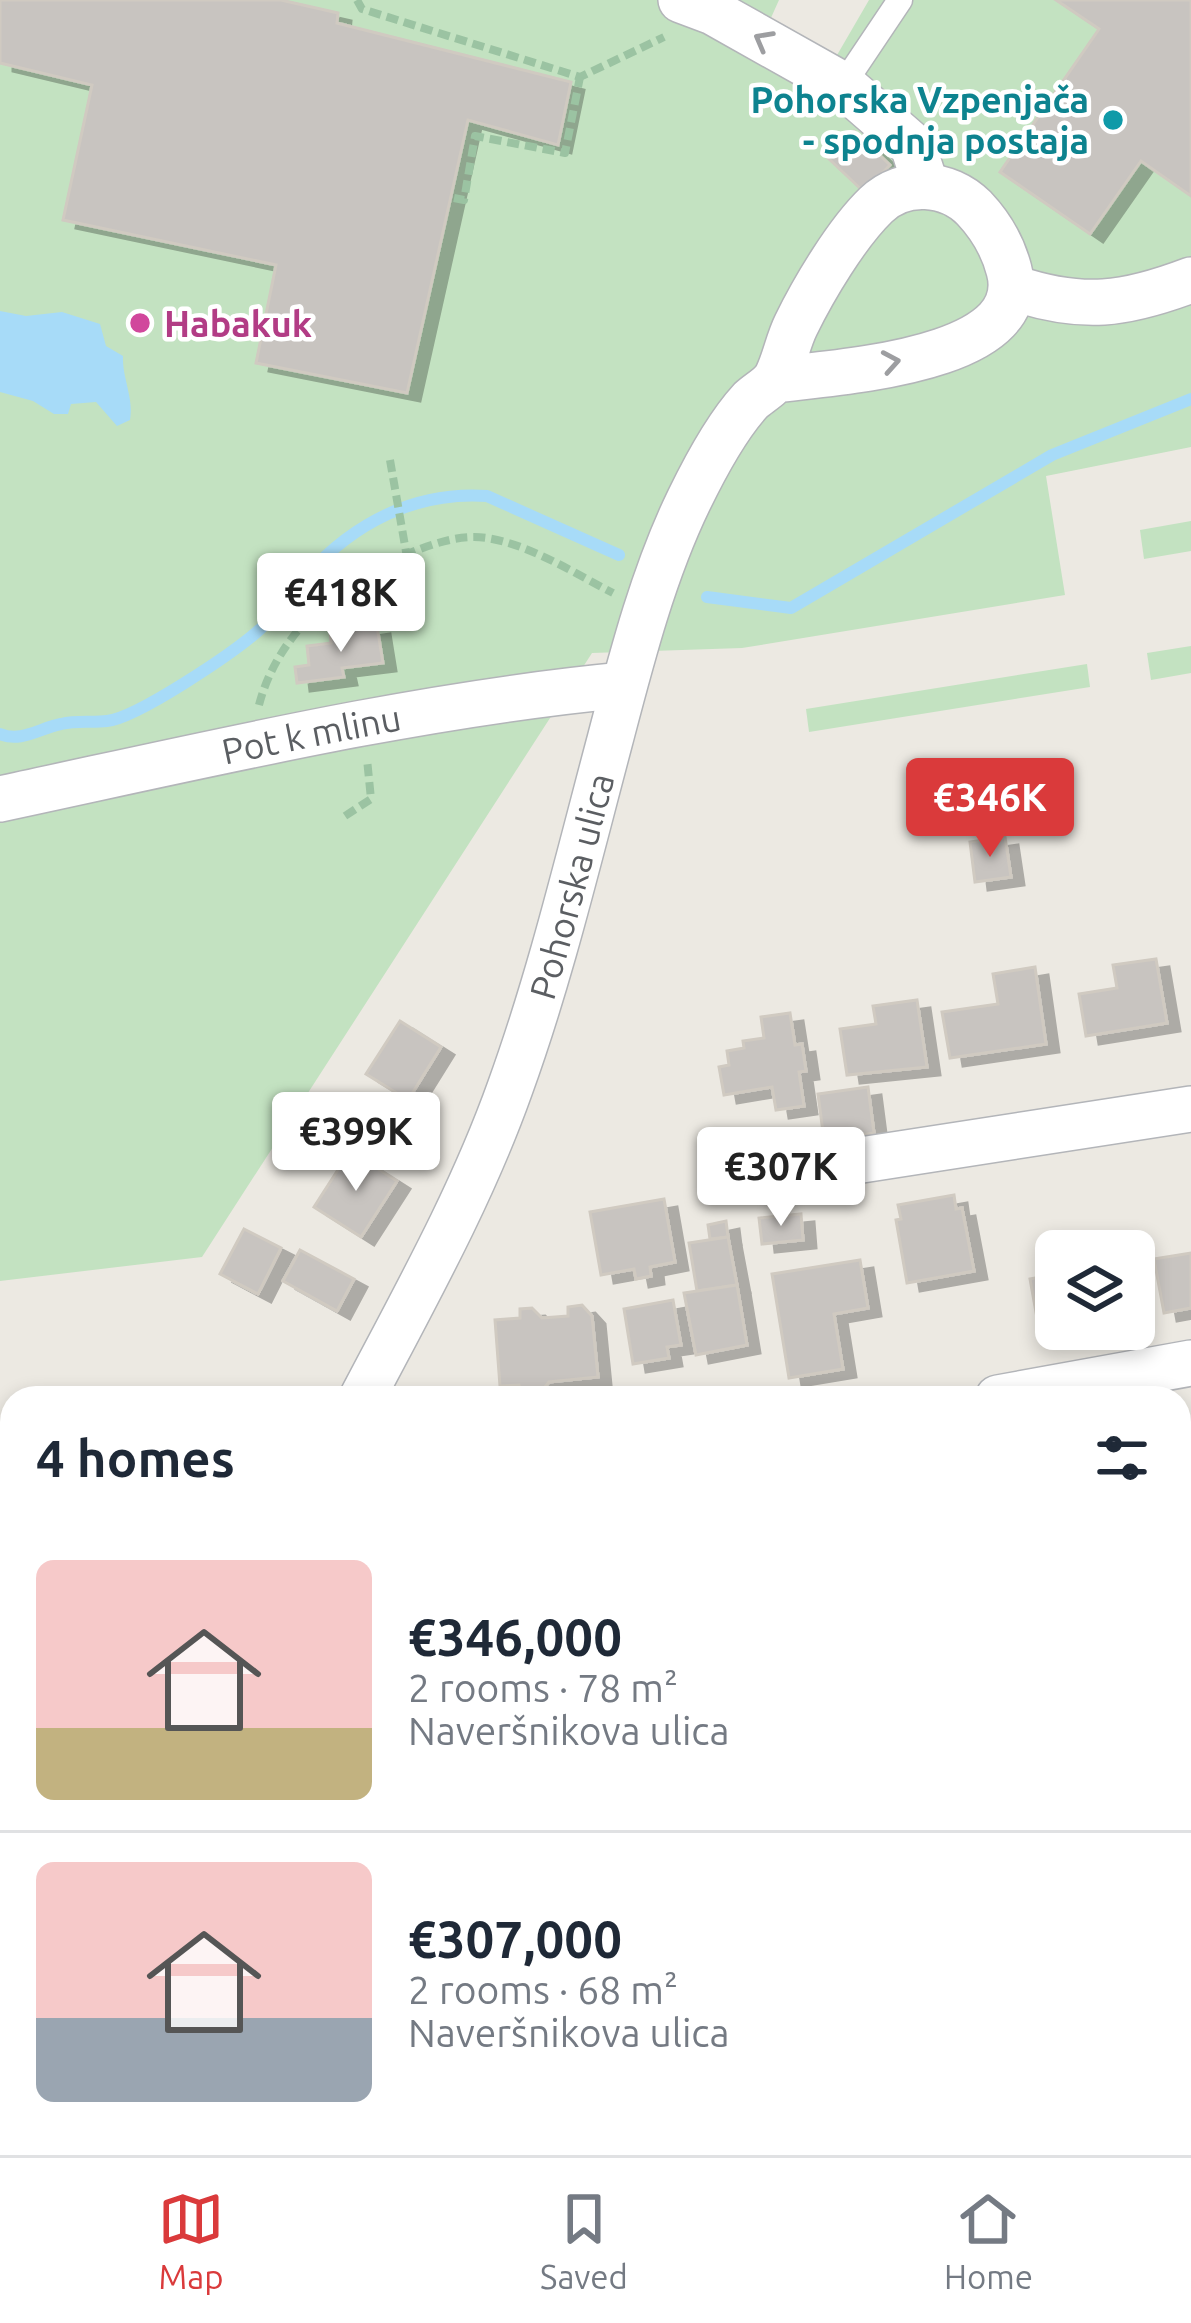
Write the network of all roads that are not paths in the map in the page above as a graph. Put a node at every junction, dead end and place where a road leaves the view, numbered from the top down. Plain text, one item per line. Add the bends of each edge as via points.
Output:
1 (900, 0) edge
2 (697, 6) edge
3 (843, 85) junction
4 (926, 186) junction
5 (1191, 280) edge
6 (1014, 288) junction
7 (776, 380) junction
8 (624, 685) junction
9 (0, 799) edge
10 (1191, 1109) edge
11 (758, 1176) dead end
12 (1191, 1363) edge
13 (368, 1386) edge
14 (1064, 1386) edge

1 - 3 lane
3 -> 2 street
3 - 4 street via 913,146
4 - 6 street via 958,194 974,208 1004,250
4 - 7 street, Pohorska ulica via 878,203 795,326
5 - 6 street via 1127,302 1091,304
7 -> 6 street via 971,341 1004,315
7 - 8 street, Pohorska ulica via 740,416 688,502
8 - 9 street, Pot k mlinu via 252,746
8 - 13 street, Pohorska ulica via 510,1089
10 - 11 street
12 - 14 street

